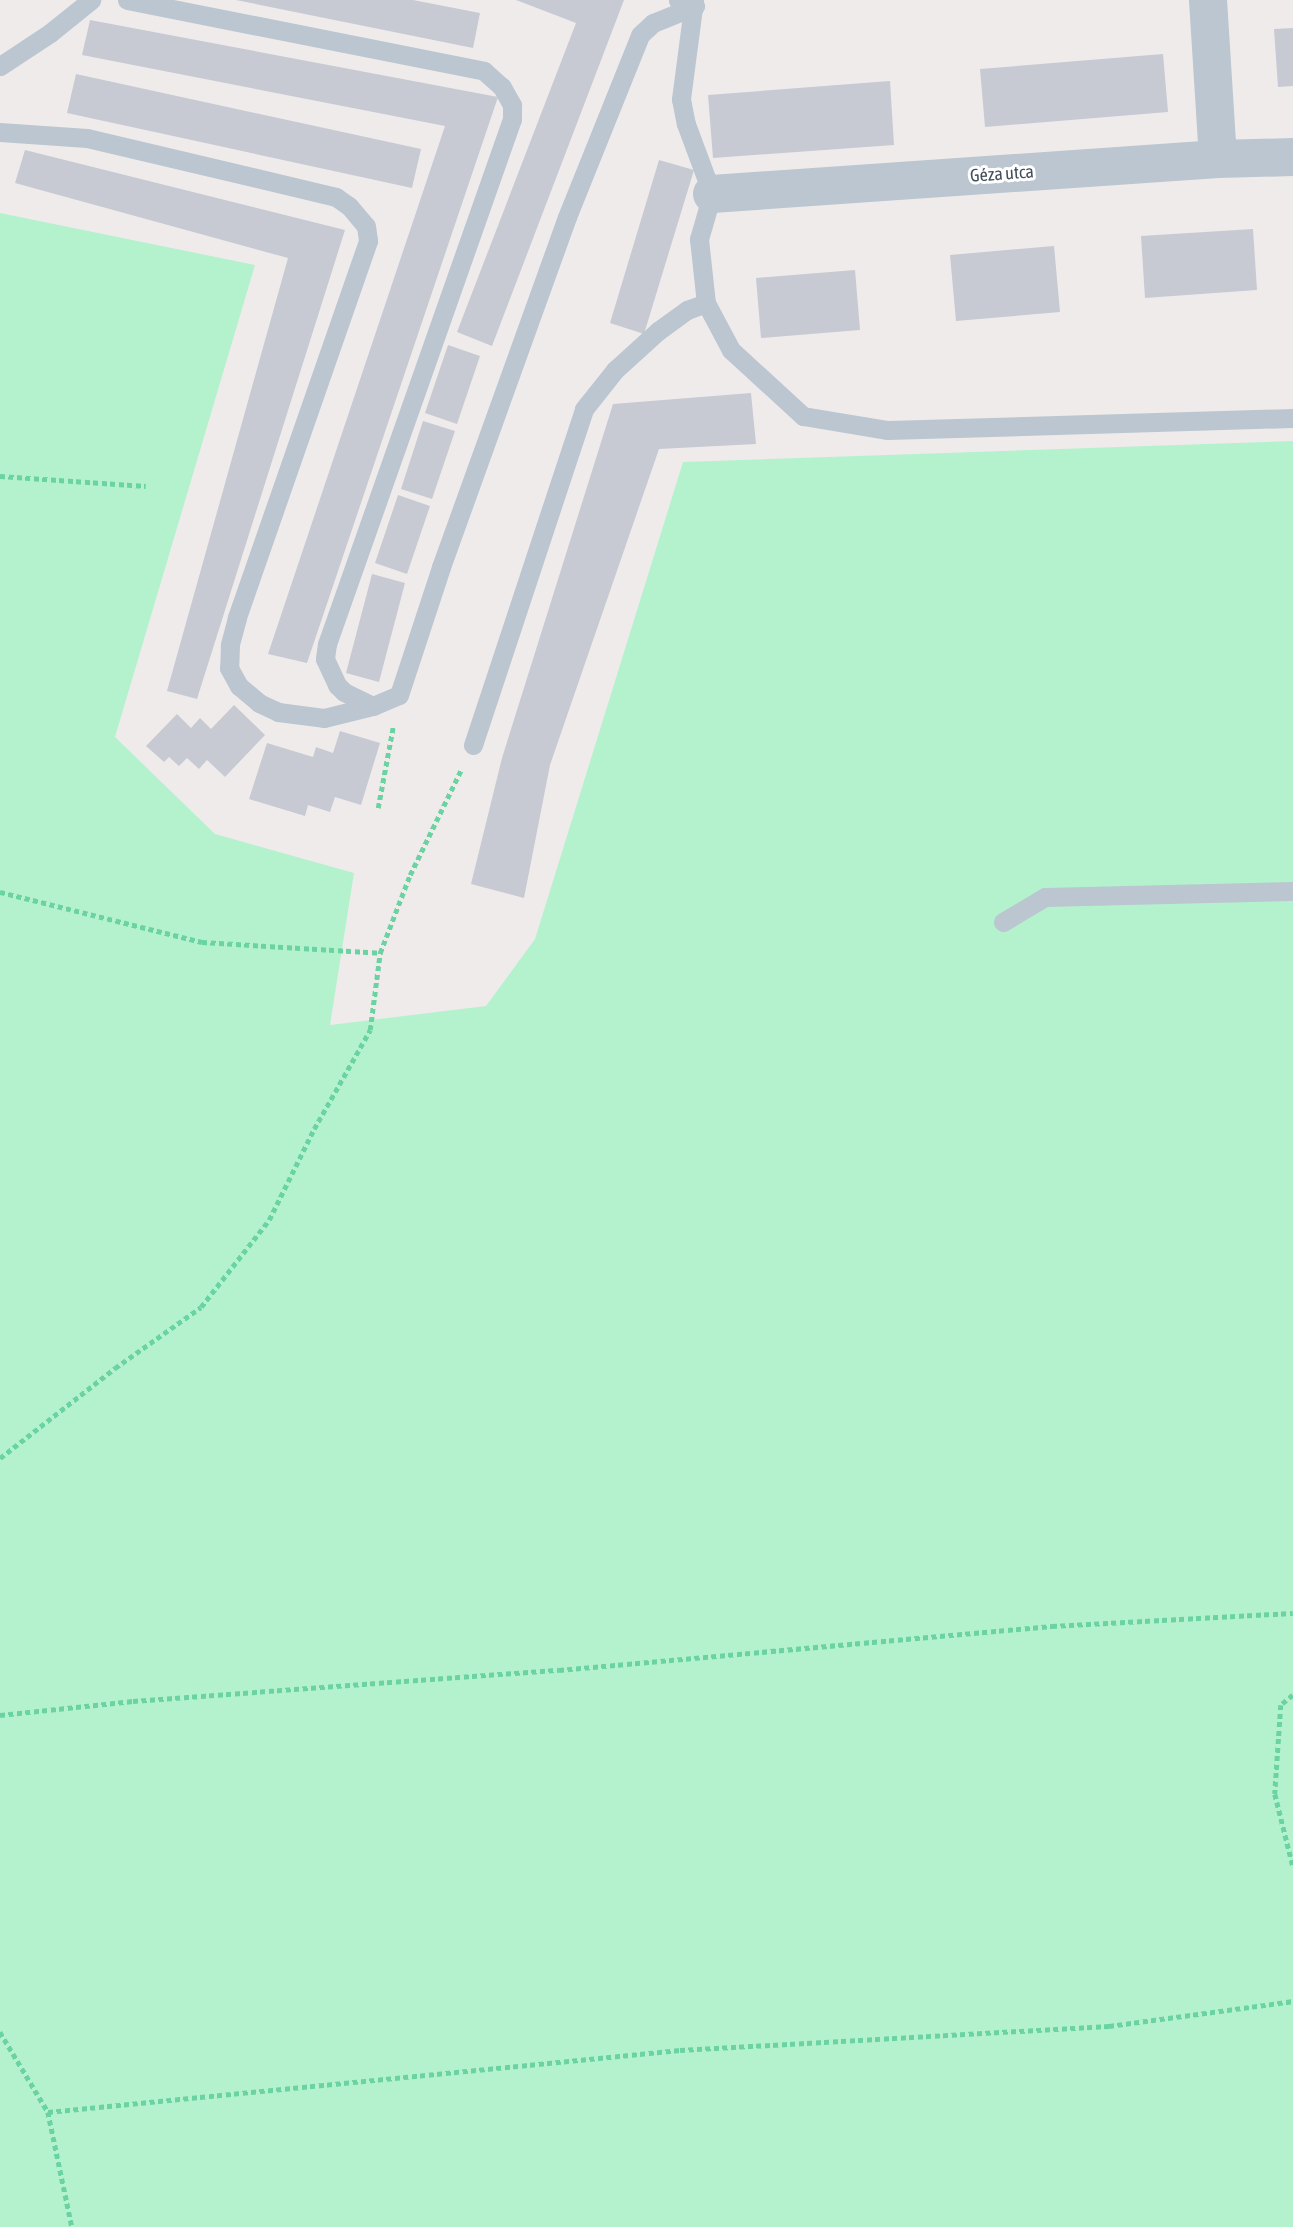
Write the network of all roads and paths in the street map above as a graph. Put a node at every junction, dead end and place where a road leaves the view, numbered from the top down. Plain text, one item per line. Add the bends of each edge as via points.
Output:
1 (91, 0) edge
2 (127, 0) edge
3 (1208, 0) edge
4 (689, 2) edge
5 (3, 64) edge
6 (0, 132) edge
7 (1293, 157) edge
8 (1218, 159) junction
9 (712, 194) junction
10 (706, 303) junction
11 (1293, 418) edge
12 (0, 476) edge
13 (146, 486) dead end
14 (398, 695) junction
15 (373, 706) junction
16 (473, 746) joint
17 (379, 808) dead end
18 (1293, 891) edge
19 (0, 892) edge
20 (1003, 922) dead end
21 (380, 953) junction
22 (0, 1458) edge
23 (1293, 1613) edge
24 (1293, 1695) edge
25 (0, 1715) edge
26 (1293, 1866) edge
27 (1293, 2001) edge
28 (0, 2032) edge
29 (48, 2112) junction
30 (72, 2227) edge

1 - 5 lane
2 - 15 lane via 484,71 502,87 512,105 512,119 327,644 325,659 337,685
3 - 8 street
4 - 9 lane via 681,99
4 - 14 lane via 640,35 568,217
6 - 15 lane via 87,138 336,197 366,226 368,241 237,618 229,668 239,686 278,712 324,718
7 - 8 street, Géza utca
8 - 9 street, Géza utca
9 - 10 lane via 699,239
10 - 11 lane via 731,350 803,416 888,430
10 - 16 lane via 687,310 658,331 615,370 584,410
12 - 13 path
14 - 15 lane
14 - 17 path
16 - 21 path via 410,875
18 - 20 lane via 1045,897
19 - 21 path via 202,942
21 - 22 path via 370,1030 269,1220 201,1307
23 - 25 path via 1052,1626
24 - 26 path via 1281,1704 1275,1794
27 - 29 path via 1110,2026 680,2049
28 - 29 path
29 - 30 path

